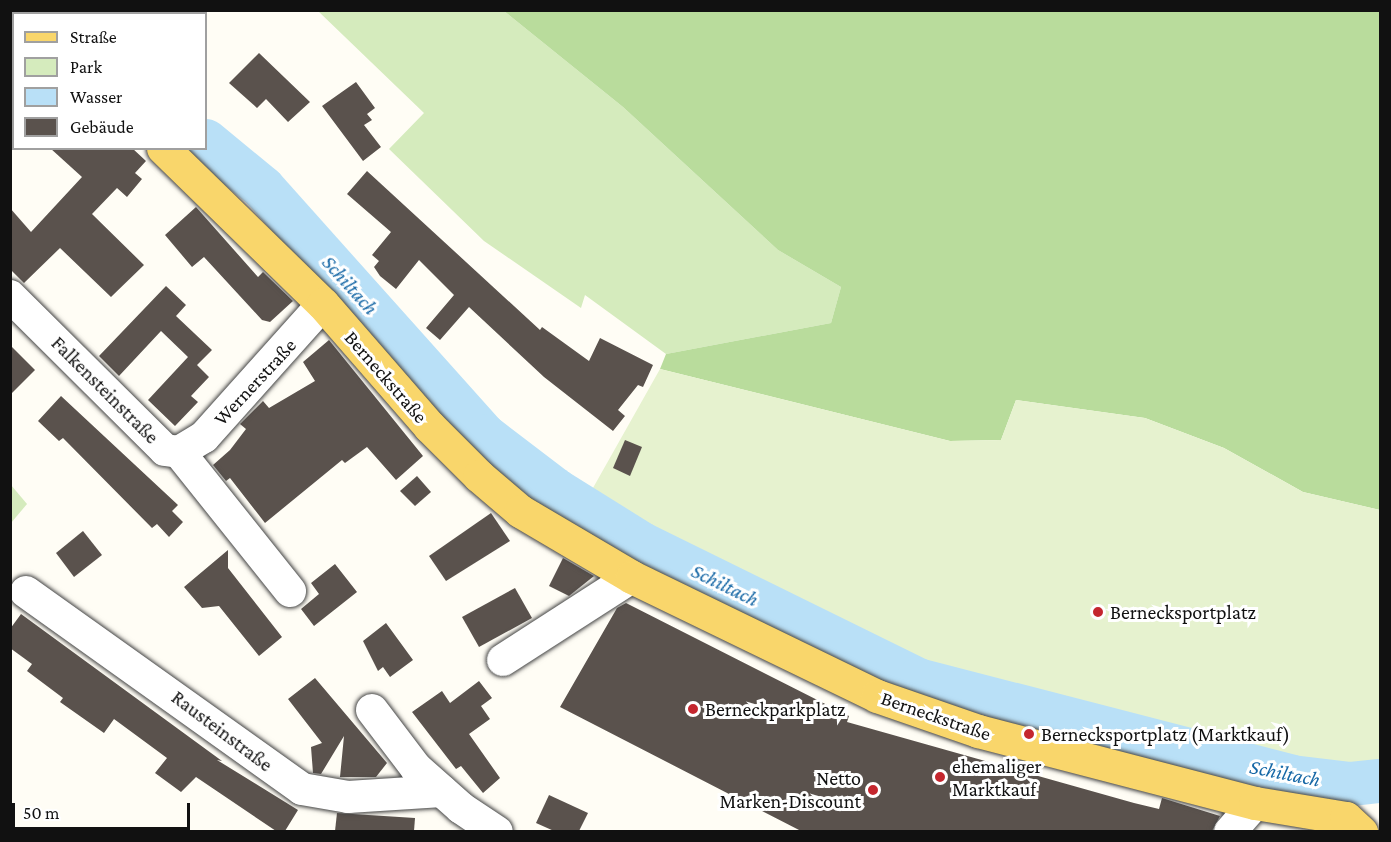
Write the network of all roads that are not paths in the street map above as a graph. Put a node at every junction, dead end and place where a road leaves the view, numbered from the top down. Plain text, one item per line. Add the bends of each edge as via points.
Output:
1 (165, 150) edge
2 (10, 296) edge
3 (323, 304) junction
4 (179, 453) junction
5 (632, 577) junction
6 (290, 591) dead end
7 (26, 592) dead end
8 (503, 660) dead end
9 (372, 710) dead end
10 (442, 791) junction
11 (1255, 803) junction
12 (497, 831) edge
13 (1230, 831) edge
14 (1361, 831) edge

1 - 3 main road, Berneckstraße
2 - 4 street, Falkensteinstraße via 165,450
3 - 4 street, Wernerstraße via 204,437
3 - 5 main road, Berneckstraße via 429,426 479,476 520,511
4 - 6 street, Falkensteinstraße
5 - 8 street
5 - 11 main road, Berneckstraße via 877,696 978,731
7 - 10 street, Rausteinstraße via 302,789 348,797
9 - 10 street via 396,744
10 - 12 street
11 - 13 street
11 - 14 main road, Berneckstraße via 1346,818

